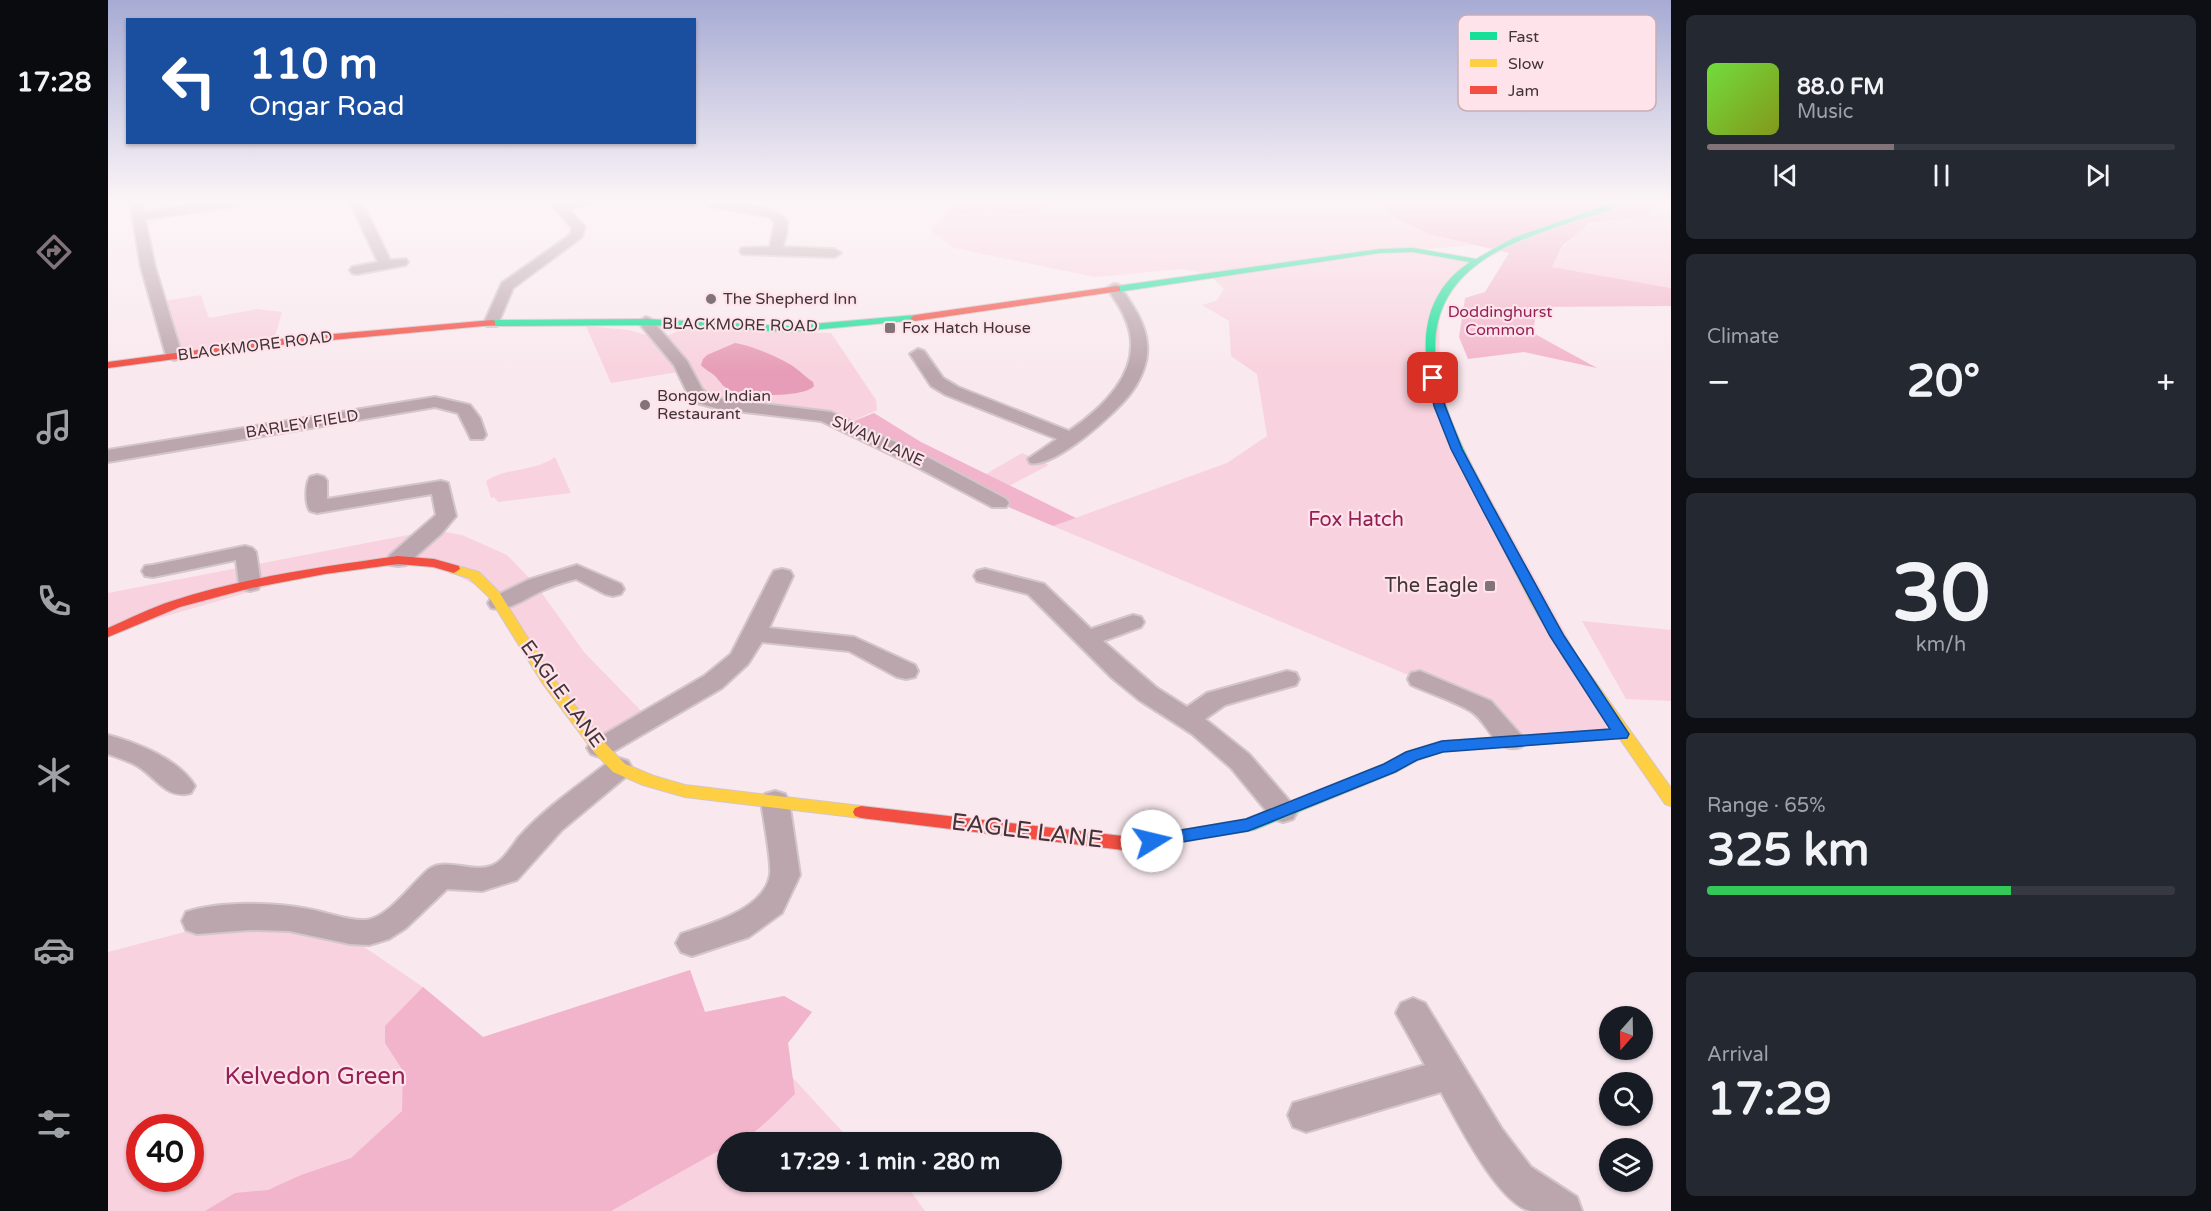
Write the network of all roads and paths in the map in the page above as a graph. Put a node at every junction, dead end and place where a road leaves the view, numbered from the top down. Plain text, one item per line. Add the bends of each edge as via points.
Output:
1 (147, 259) edge
2 (383, 259) edge
3 (546, 259) edge
4 (1326, 259) edge
5 (1462, 259) edge
6 (1480, 259) edge
7 (1476, 261) junction
8 (401, 262) dead end
9 (386, 265) junction
10 (357, 270) dead end
11 (1114, 288) junction
12 (646, 322) junction
13 (492, 323) junction
14 (918, 354) dead end
15 (174, 356) junction
16 (108, 365) edge
17 (477, 435) dead end
18 (1072, 438) junction
19 (108, 456) edge
20 (1037, 459) dead end
21 (316, 481) dead end
22 (999, 503) dead end
23 (398, 560) junction
24 (153, 571) dead end
25 (782, 576) dead end
26 (985, 576) dead end
27 (250, 584) junction
28 (613, 589) dead end
29 (504, 610) junction
30 (1133, 622) dead end
31 (108, 633) edge
32 (755, 634) junction
33 (1087, 639) junction
34 (906, 671) dead end
35 (1287, 679) dead end
36 (1420, 679) dead end
37 (1187, 719) junction
38 (1622, 734) junction
39 (1512, 741) junction
40 (108, 744) edge
41 (610, 758) junction
42 (181, 786) dead end
43 (1671, 800) edge
44 (775, 801) junction
45 (1283, 812) junction
46 (197, 921) dead end
47 (692, 943) dead end
48 (1413, 1013) dead end
49 (1449, 1074) junction
50 (1306, 1115) dead end
51 (1563, 1211) edge

1 - 15 street
2 - 9 street
3 - 13 street via 507,286
4 - 11 street, BLACKMORE ROAD
5 - 7 street, BLACKMORE ROAD
6 - 7 street
7 - 38 street via 1453,278 1438,296 1431,320 1433,378 1440,406 1457,449 1557,636
8 - 9 street
9 - 10 street
11 - 12 street, BLACKMORE ROAD via 826,327
11 - 18 street via 1139,328 1141,352 1137,367 1110,410
12 - 13 street, BLACKMORE ROAD
12 - 22 street, SWAN LANE via 681,364 695,392 703,399 825,416 921,460
13 - 15 street, BLACKMORE ROAD via 299,340
14 - 18 street via 937,382 952,391
15 - 16 street, BLACKMORE ROAD
17 - 19 street, BARLEY FIELD via 466,408 435,402
18 - 20 street
21 - 23 street via 317,507 441,487 446,516
23 - 27 street
23 - 29 street via 434,562 474,575
24 - 27 street via 245,552
25 - 32 street
26 - 33 street via 1036,589
27 - 31 street via 175,604
28 - 29 street via 577,571 536,585
29 - 41 street, EAGLE LANE via 548,681
30 - 33 street
32 - 34 street via 854,644
32 - 41 street via 740,658 713,682
33 - 37 street via 1120,672
35 - 37 street via 1216,699
36 - 39 street via 1482,707
37 - 45 street via 1240,761
38 - 39 street, EAGLE LANE
38 - 43 street
39 - 45 street, EAGLE LANE via 1442,746
40 - 42 street via 147,759
41 - 44 street, EAGLE LANE via 649,781 685,791
41 - 46 street via 513,866 497,877 467,880 441,876 392,922 376,931 244,916
44 - 45 street, EAGLE LANE via 1131,844 1236,828
44 - 47 street via 785,875 771,904 738,928
48 - 49 street
49 - 50 street
49 - 51 street via 1489,1142 1518,1180

